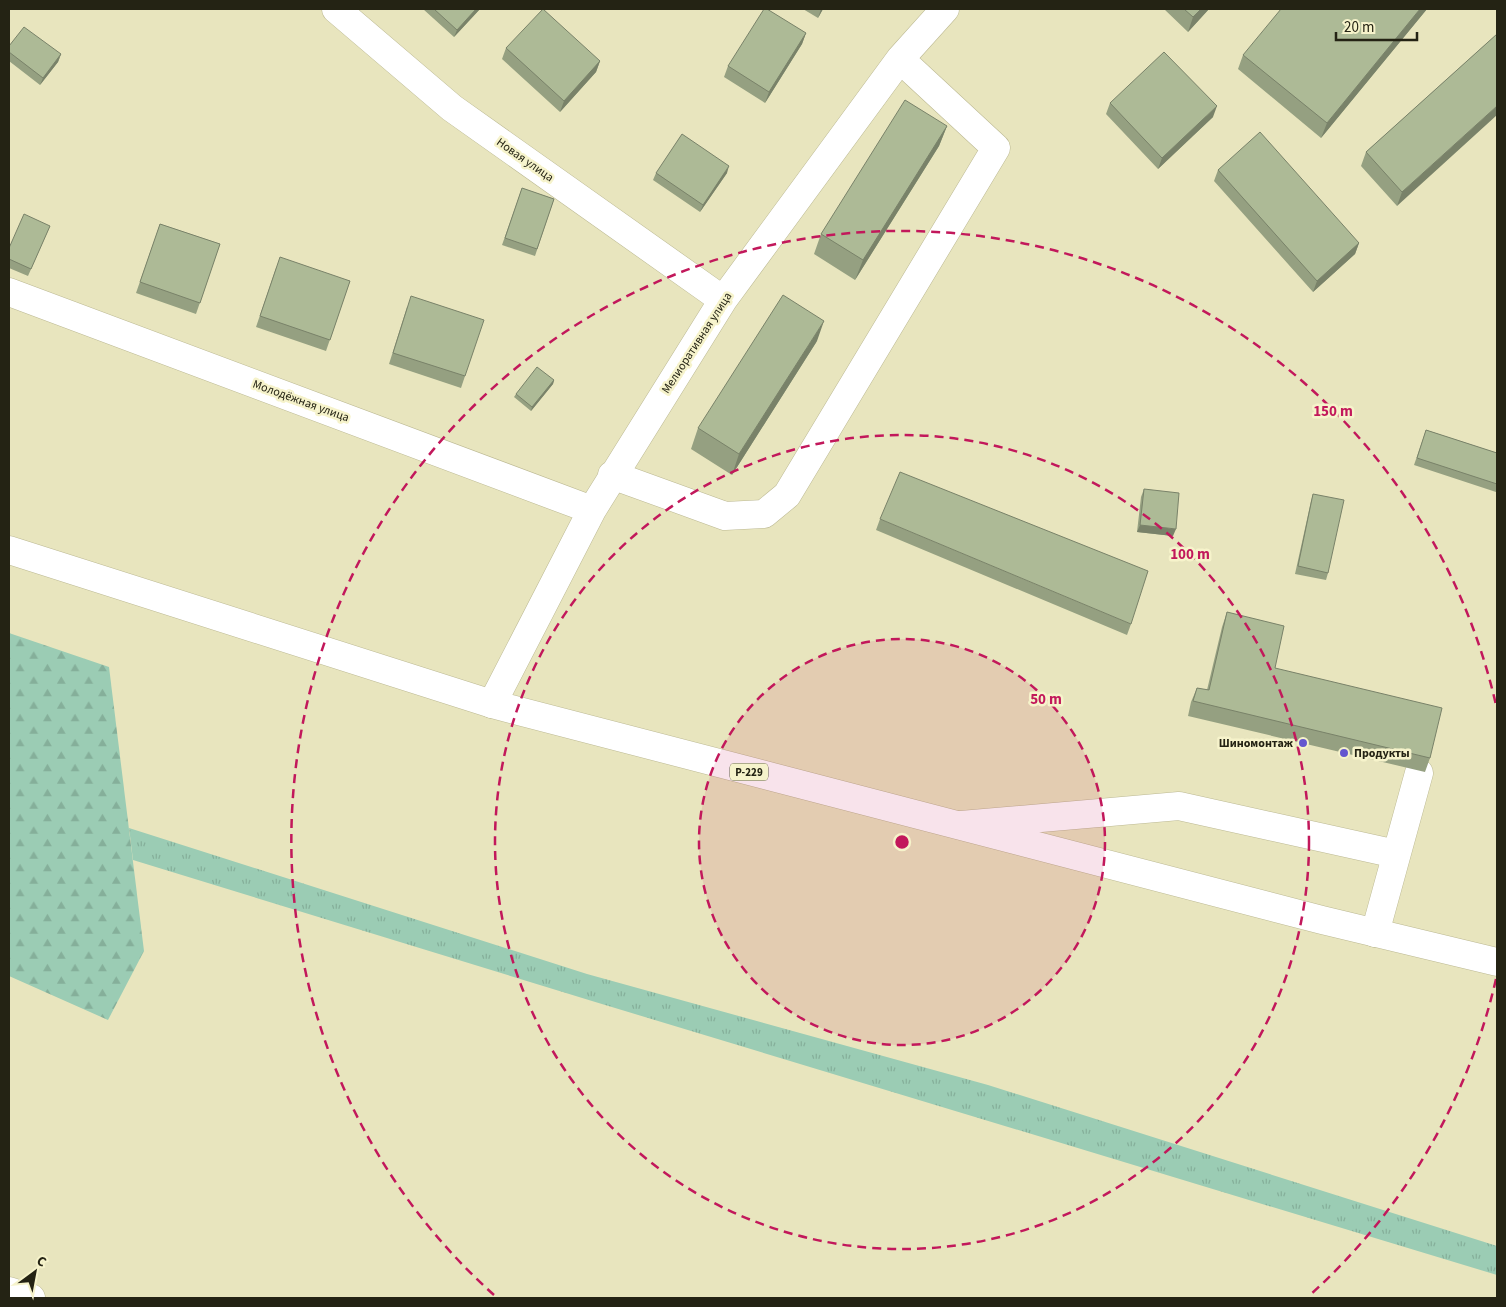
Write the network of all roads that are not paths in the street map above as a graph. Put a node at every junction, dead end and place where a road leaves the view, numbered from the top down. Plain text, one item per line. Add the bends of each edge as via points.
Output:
1 (336, 9) edge
2 (945, 9) edge
3 (900, 59) junction
4 (9, 292) edge
5 (723, 300) junction
6 (612, 475) junction
7 (592, 510) junction
8 (9, 550) edge
9 (492, 704) junction
10 (1419, 773) edge
11 (954, 826) junction
12 (1396, 854) junction
13 (1375, 933) junction
14 (1497, 962) edge
15 (9, 1291) edge
16 (31, 1298) edge

1 - 5 street, Новая улица via 452,108
2 - 3 street, Мелиоративная улица
3 - 5 street, Мелиоративная улица
3 - 6 street via 996,148 787,495 764,514 725,516
4 - 7 street, Молодёжная улица
5 - 6 street, Мелиоративная улица
6 - 7 street, Мелиоративная улица
7 - 9 street, Мелиоративная улица
8 - 9 street, Р-229
9 - 11 street, Р-229
10 - 12 street
11 - 12 street via 1179,806
11 - 13 street, Р-229
12 - 13 street
13 - 14 street, Р-229
15 - 16 street

